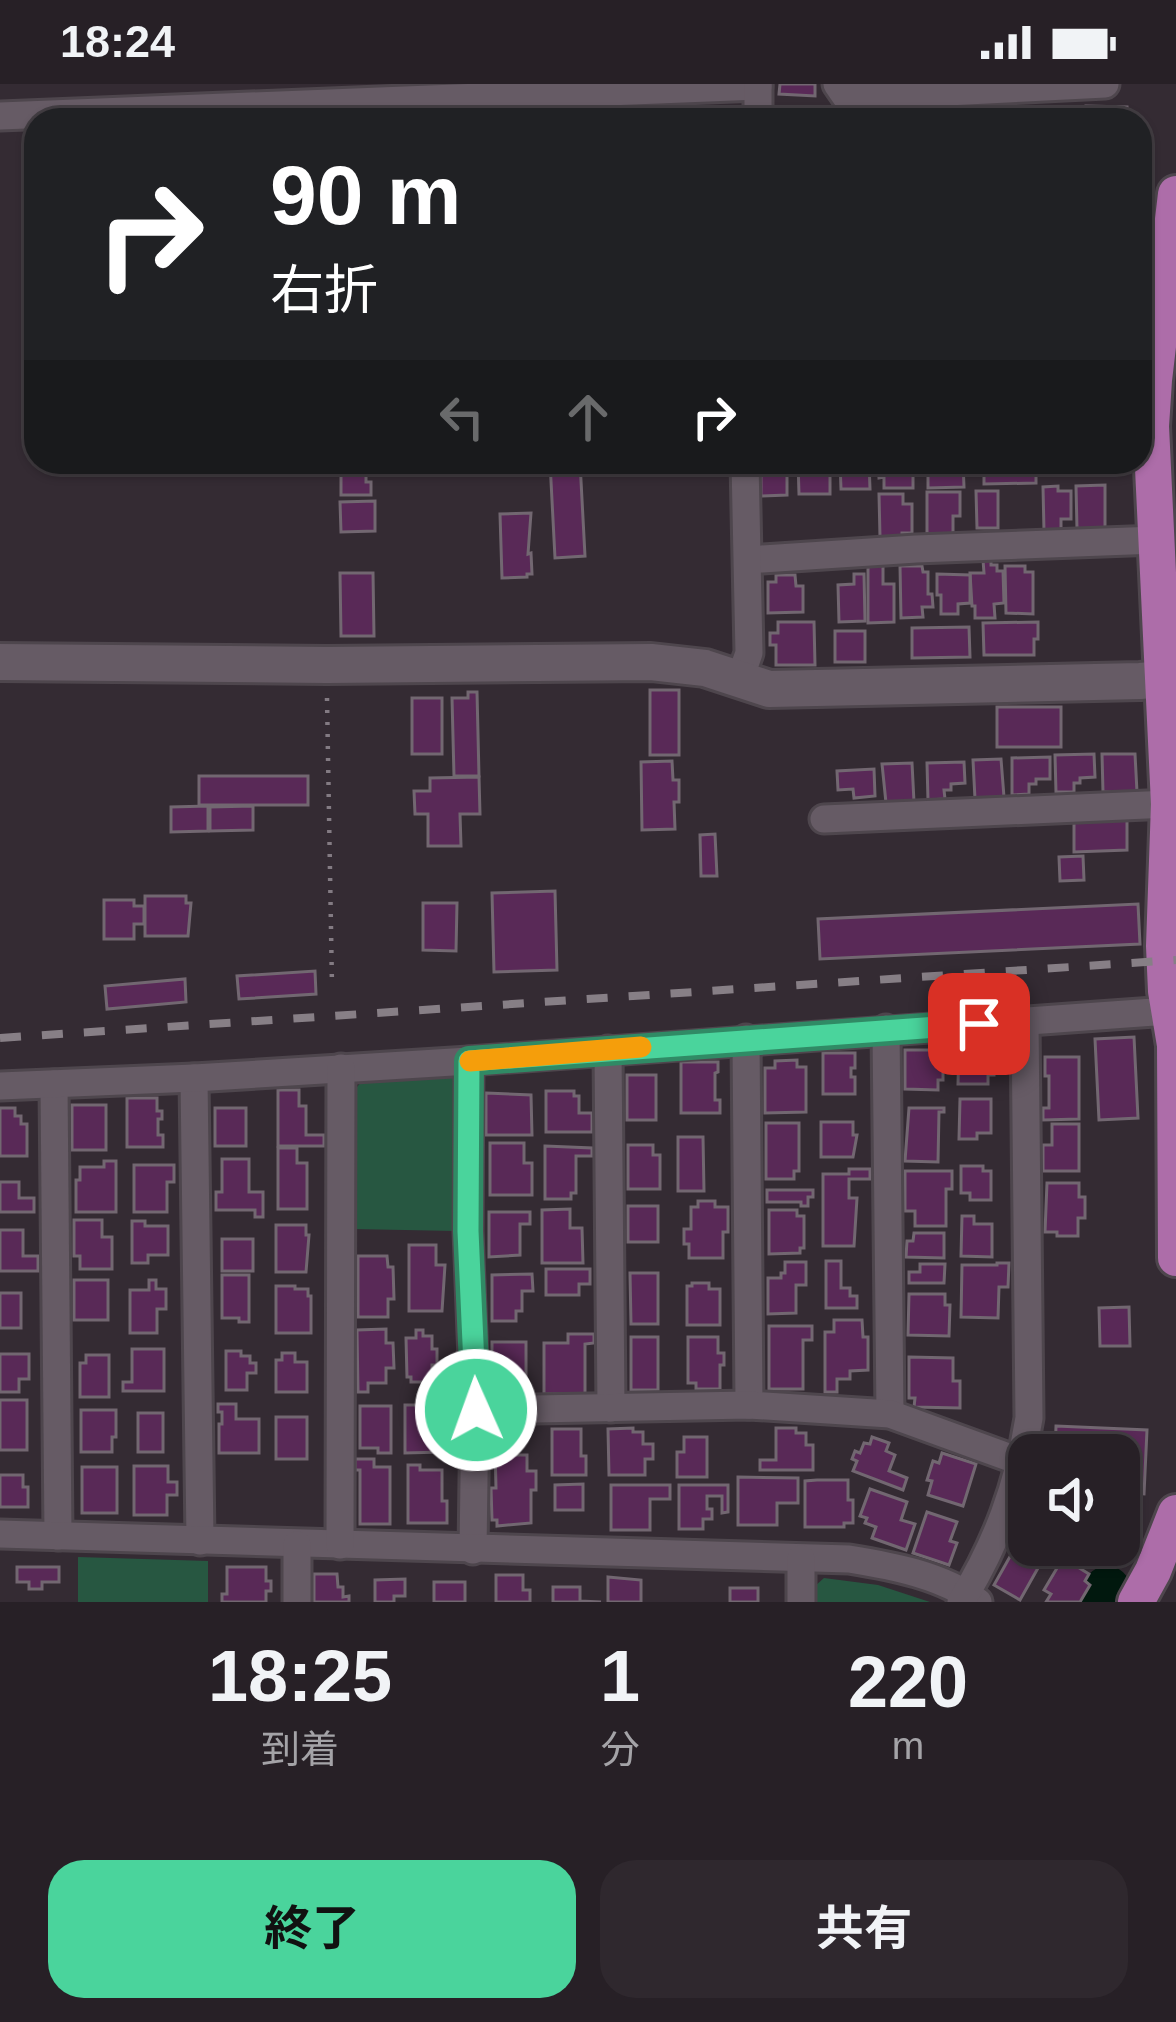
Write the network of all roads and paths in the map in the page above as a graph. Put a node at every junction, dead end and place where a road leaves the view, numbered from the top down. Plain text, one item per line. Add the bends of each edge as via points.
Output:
1 (837, 84) edge
2 (1105, 84) edge
3 (758, 85) edge
4 (616, 88) edge
5 (461, 90) edge
6 (336, 108) edge
7 (1176, 194) edge
8 (1152, 296) edge
9 (746, 474) edge
10 (1150, 474) edge
11 (1156, 540) junction
12 (762, 559) dead end
13 (0, 662) edge
14 (326, 664) junction
15 (1170, 678) edge
16 (739, 681) junction
17 (1169, 804) junction
18 (824, 819) dead end
19 (332, 986) dead end
20 (1173, 1014) edge
21 (1025, 1021) junction
22 (886, 1029) junction
23 (746, 1039) junction
24 (608, 1050) junction
25 (469, 1061) junction
26 (341, 1068) junction
27 (194, 1078) junction
28 (54, 1084) junction
29 (0, 1086) edge
30 (1176, 1258) edge
31 (749, 1405) junction
32 (611, 1408) junction
33 (476, 1410) junction
34 (890, 1414) junction
35 (1026, 1434) edge
36 (1008, 1457) edge
37 (1008, 1509) edge
38 (1176, 1515) edge
39 (0, 1534) edge
40 (58, 1536) junction
41 (200, 1540) junction
42 (298, 1545) junction
43 (340, 1545) junction
44 (473, 1550) junction
45 (801, 1559) junction
46 (968, 1599) edge
47 (297, 1602) edge
48 (801, 1602) edge
49 (1136, 1602) edge

1 - 2 street via 845,97
3 - 4 street
4 - 5 street
5 - 6 street
7 - 8 main road
9 - 16 street via 749,652
10 - 11 main road
11 - 12 street
11 - 15 main road
13 - 14 street
14 - 16 street via 651,662
14 - 19 path
15 - 16 street via 769,689
15 - 17 main road
17 - 18 street
17 - 20 main road via 1164,946
20 - 21 street
20 - 30 main road
21 - 22 street
21 - 35 street
22 - 23 street
22 - 34 street
23 - 24 street
23 - 31 street
24 - 25 street
24 - 32 street
25 - 26 street
25 - 33 street
26 - 27 street
26 - 43 street
27 - 28 street
27 - 41 street
28 - 29 street
28 - 40 street
31 - 32 street
31 - 34 street
32 - 33 street
33 - 44 street
34 - 36 street
37 - 46 street
38 - 49 main road
39 - 40 street
40 - 41 street
41 - 42 street
42 - 43 street
42 - 47 street
43 - 44 street
44 - 45 street
45 - 46 street via 897,1567
45 - 48 street

